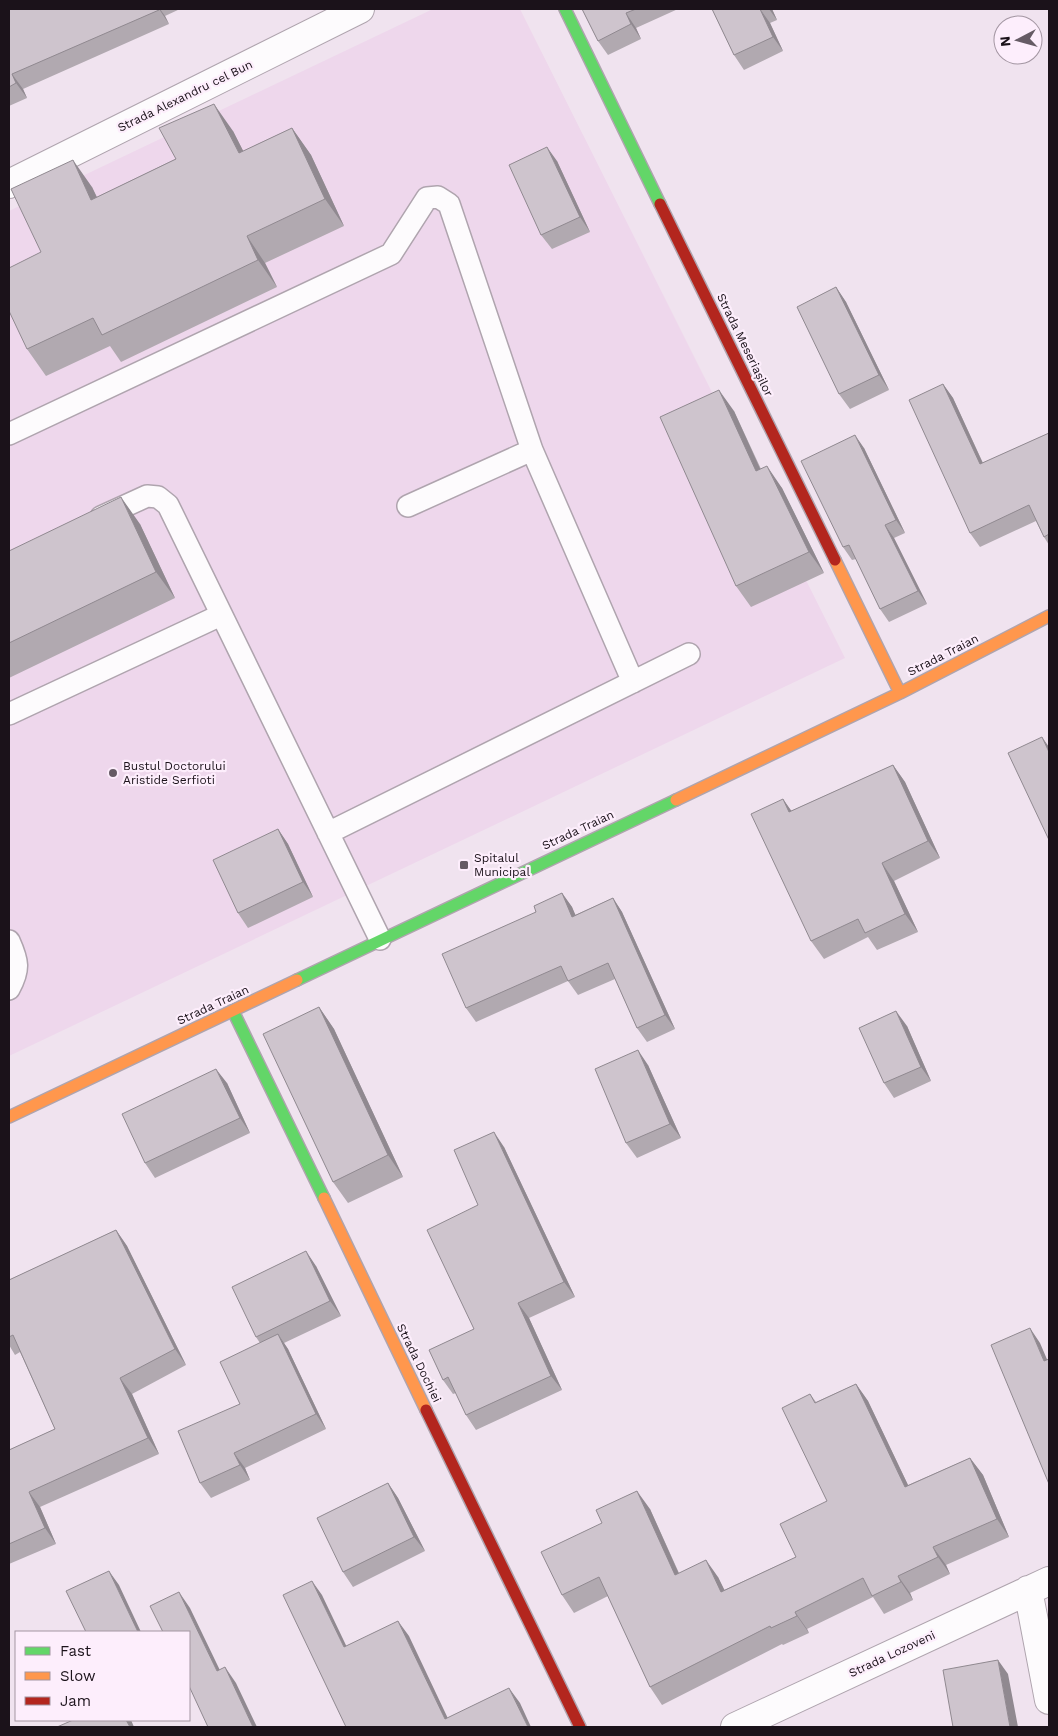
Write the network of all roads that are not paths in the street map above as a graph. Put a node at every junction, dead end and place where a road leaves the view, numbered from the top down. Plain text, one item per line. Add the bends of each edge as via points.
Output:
1 (360, 9) edge
2 (564, 9) edge
3 (9, 184) edge
4 (9, 434) edge
5 (532, 450) junction
6 (408, 506) dead end
7 (86, 524) edge
8 (221, 615) junction
9 (1049, 616) edge
10 (688, 654) dead end
11 (633, 682) junction
12 (900, 693) junction
13 (9, 714) edge
14 (328, 833) junction
15 (380, 939) junction
16 (9, 941) edge
17 (9, 989) edge
18 (232, 1011) junction
19 (9, 1117) edge
20 (1039, 1586) edge
21 (1049, 1700) edge
22 (580, 1727) edge
23 (735, 1727) edge

1 - 3 street, Strada Alexandru cel Bun
2 - 12 street, Strada Meseriașilor
4 - 5 lane via 392,254 427,198 438,197 449,204
5 - 6 lane
5 - 11 lane
7 - 8 lane via 146,496 158,498 168,505
8 - 13 lane
8 - 14 lane
9 - 12 street, Strada Traian
10 - 11 lane
11 - 14 lane
12 - 15 street, Strada Traian
14 - 15 lane
15 - 18 street, Strada Traian
16 - 17 lane via 18,961
18 - 19 street, Strada Traian
18 - 22 street, Strada Dochiei
20 - 21 street
20 - 23 street, Strada Lozoveni

